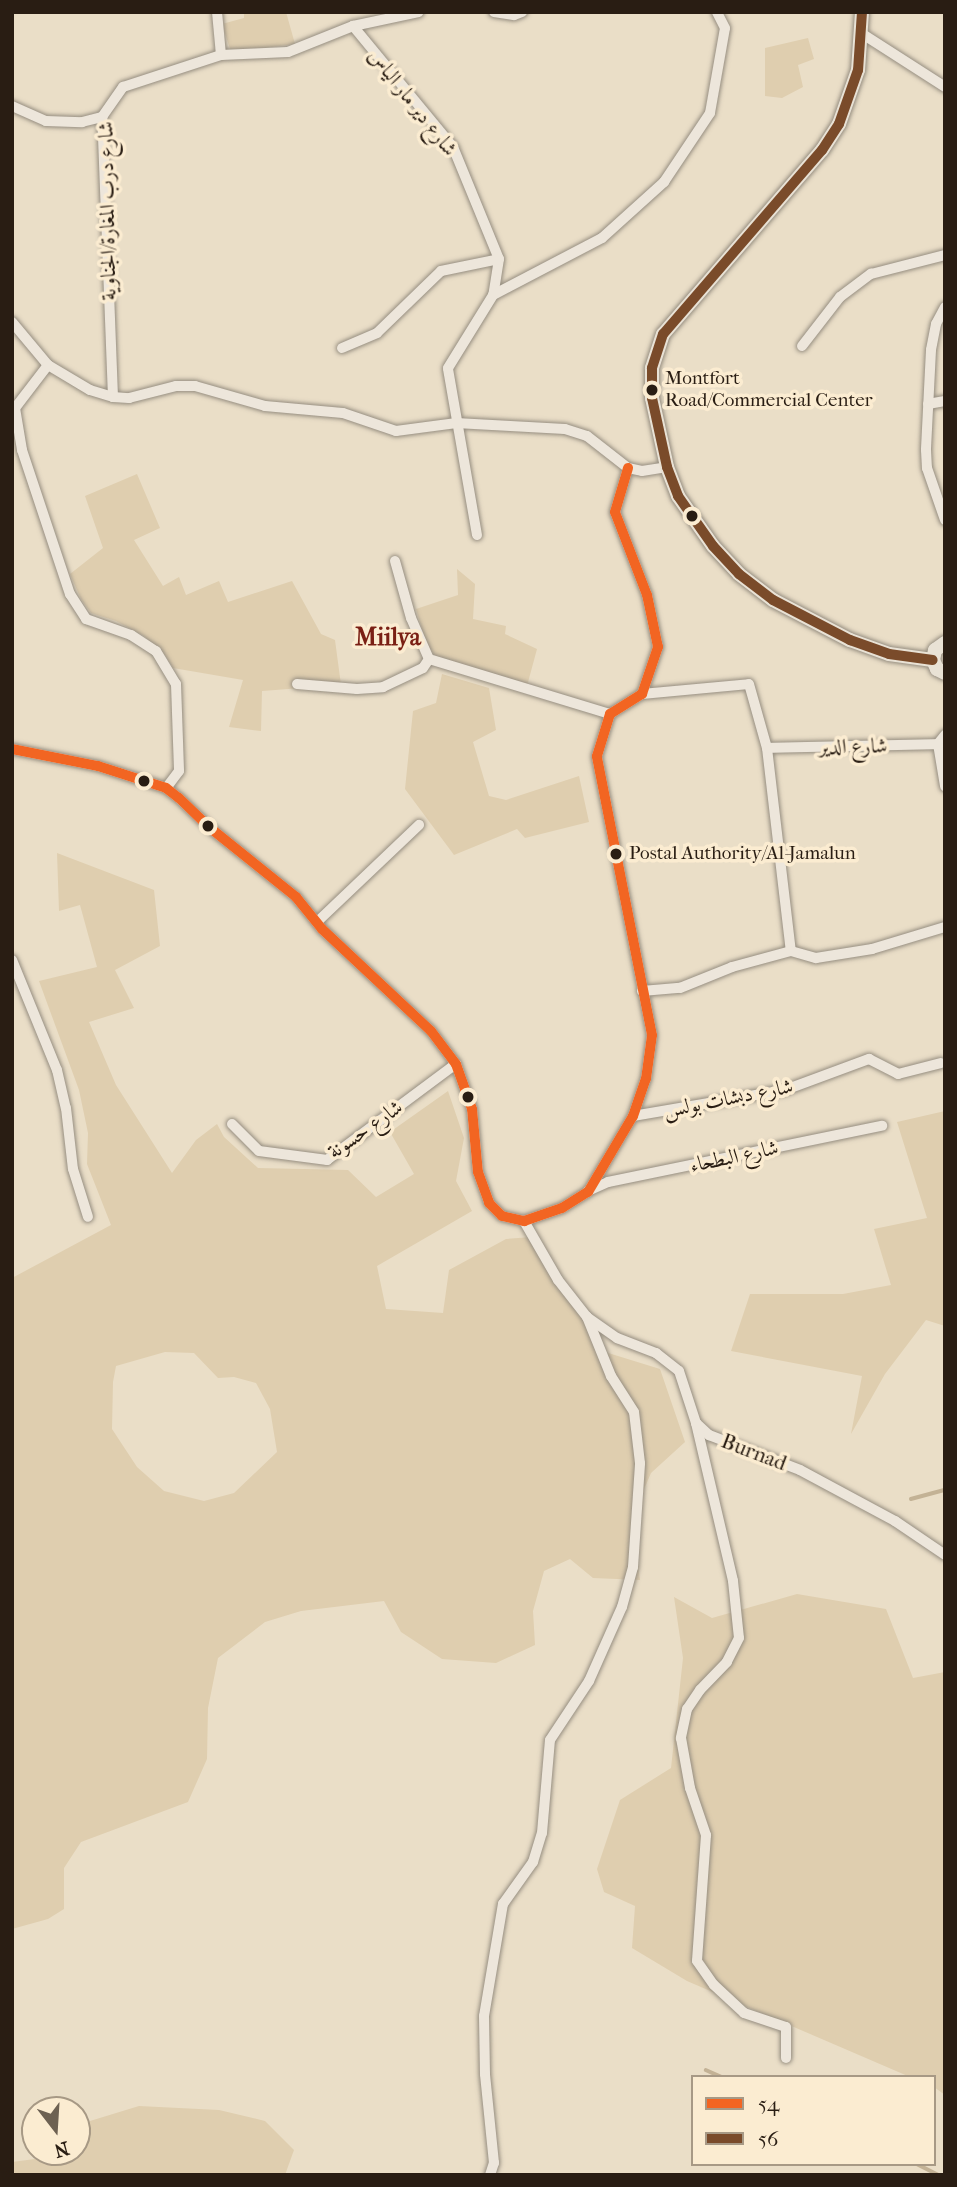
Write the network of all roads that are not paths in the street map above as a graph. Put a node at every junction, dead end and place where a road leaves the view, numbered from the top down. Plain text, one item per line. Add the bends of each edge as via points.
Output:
1 (217, 12) edge
2 (419, 12) edge
3 (494, 12) edge
4 (522, 12) edge
5 (717, 12) edge
6 (862, 12) edge
7 (353, 26) junction
8 (862, 33) junction
9 (221, 55) junction
10 (945, 87) edge
11 (12, 106) edge
12 (102, 117) junction
13 (945, 255) edge
14 (499, 259) junction
15 (493, 295) junction
16 (945, 307) edge
17 (12, 322) edge
18 (802, 346) dead end
19 (342, 348) dead end
20 (48, 365) junction
21 (113, 397) junction
22 (945, 401) edge
23 (928, 404) junction
24 (456, 423) junction
25 (667, 467) junction
26 (628, 468) junction
27 (945, 520) edge
28 (477, 535) dead end
29 (395, 561) dead end
30 (945, 643) edge
31 (429, 659) junction
32 (933, 660) junction
33 (945, 673) edge
34 (297, 684) dead end
35 (642, 694) junction
36 (610, 714) junction
37 (942, 740) edge
38 (767, 748) junction
39 (12, 749) edge
40 (945, 786) edge
41 (166, 788) junction
42 (419, 825) dead end
43 (317, 922) junction
44 (945, 927) edge
45 (791, 951) junction
46 (12, 960) edge
47 (642, 991) junction
48 (941, 1063) dead end
49 (456, 1064) junction
50 (633, 1116) junction
51 (232, 1124) dead end
52 (882, 1126) dead end
53 (588, 1192) junction
54 (88, 1217) dead end
55 (524, 1221) junction
56 (587, 1317) junction
57 (696, 1423) junction
58 (945, 1555) edge
59 (786, 2058) dead end
60 (490, 2175) edge

1 - 9 street
2 - 7 street, شارع درب المغارة/الجناوية
3 - 4 street
5 - 15 street via 725,27 710,113 664,182 602,238
6 - 8 main road
7 - 9 street, شارع درب المغارة/الجناوية via 288,52
7 - 14 street, شارع دير مار الياس via 453,147
8 - 10 street
8 - 25 main road via 849,101 822,150 656,347 652,398
9 - 12 street, شارع درب المغارة/الجناوية via 123,87
11 - 12 street via 46,121 82,122
12 - 21 street, شارع درب المغارة/الجناوية
13 - 18 street via 871,274 840,297
14 - 15 street
14 - 19 street via 441,271 377,333
15 - 24 street via 448,368
16 - 23 street via 936,324
17 - 20 street
20 - 21 street via 90,390
20 - 41 street via 15,408 22,450 70,594 86,619 131,635 156,651 176,684 179,771
21 - 24 street via 195,386 265,406 343,413 396,431
22 - 23 street
23 - 27 street via 927,468
24 - 26 street via 565,429 587,436
24 - 28 street
25 - 26 street
25 - 32 main road via 678,496 713,546 757,589 850,640 889,654
26 - 35 street via 615,512 647,595 657,647
29 - 31 street via 411,618
30 - 32 main road via 935,650
31 - 34 street via 423,668 383,687 357,690
31 - 36 street
32 - 33 main road
35 - 36 street
35 - 38 street via 749,684
36 - 47 street via 597,756
37 - 38 street, شارع الدير
37 - 40 street, شارع الدير
38 - 45 street
39 - 41 street via 98,766
41 - 43 street via 296,897
42 - 43 street
43 - 49 street via 431,1031
44 - 45 street via 872,949 816,958
45 - 47 street via 680,988
46 - 54 street via 57,1070 73,1169
47 - 50 street via 652,1035 646,1079
48 - 50 street, شارع دبشات بولس via 898,1074 869,1059 785,1090
49 - 51 street, شارع حسونة via 327,1160 259,1151
49 - 55 street via 472,1109 482,1192 502,1216
50 - 53 street
52 - 53 street, شارع البطحاء via 608,1182
53 - 55 street, شارع البطحاء via 562,1208
55 - 56 street, Burnad via 558,1280
56 - 57 street, Burnad via 617,1338 656,1353 679,1371
56 - 60 street via 611,1376 634,1412 640,1463 633,1567 622,1607 589,1681 550,1740 542,1832 533,1862 503,1904 484,2016 494,2163
57 - 58 street, Burnad via 709,1435 800,1470 872,1508
57 - 59 street via 733,1581 739,1637 727,1662 687,1709 681,1738 690,1788 706,1835 697,1961 714,1985 744,2012 786,2027

